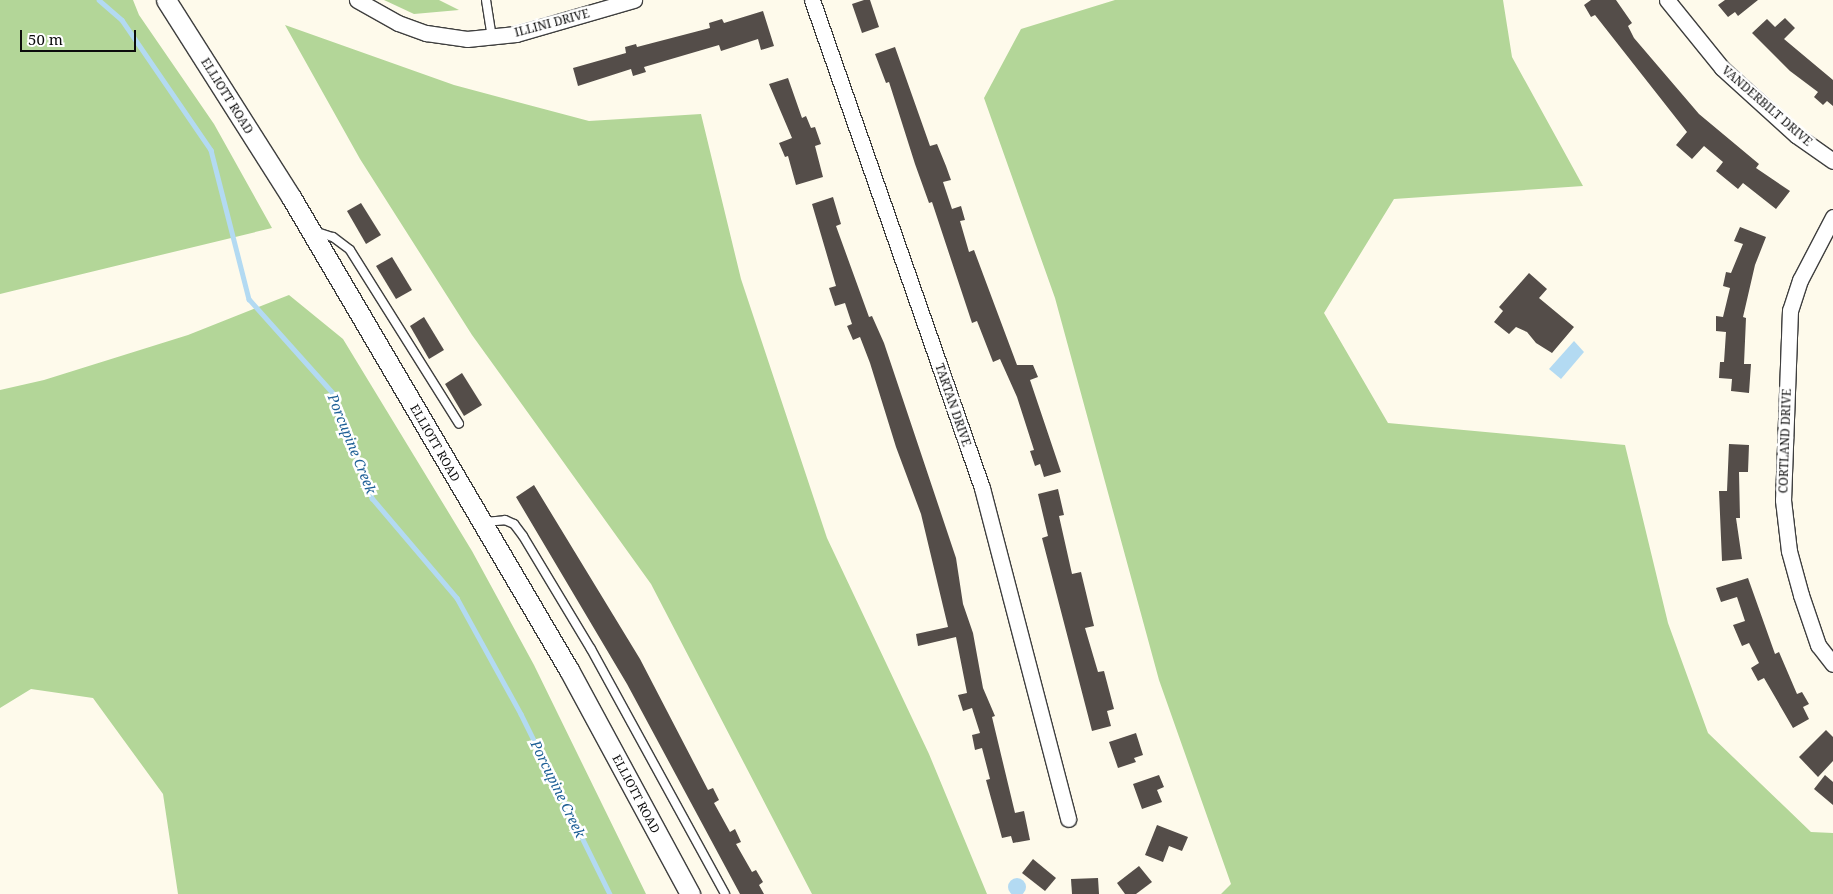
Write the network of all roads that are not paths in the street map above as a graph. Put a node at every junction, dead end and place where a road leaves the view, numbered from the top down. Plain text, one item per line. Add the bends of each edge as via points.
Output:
1 (166, 0) edge
2 (357, 0) edge
3 (486, 0) edge
4 (634, 0) edge
5 (812, 0) edge
6 (1667, 0) edge
7 (492, 36) junction
8 (1833, 161) edge
9 (1833, 217) edge
10 (310, 230) junction
11 (459, 424) dead end
12 (482, 522) junction
13 (1833, 664) edge
14 (1068, 819) dead end
15 (690, 894) edge
16 (725, 894) edge

1 - 10 street, ELLIOTT ROAD
2 - 7 street, ILLINI DRIVE via 398,23 426,33 467,39
3 - 7 lane
4 - 7 street, ILLINI DRIVE via 516,34
5 - 14 street, TARTAN DRIVE via 982,488
6 - 8 street, VANDERBILT DRIVE via 1722,68 1796,135
9 - 13 street, CORTLAND DRIVE via 1800,280 1790,310 1783,500 1789,551 1801,595 1818,645
10 - 11 lane via 333,237 350,250
10 - 12 street, ELLIOTT ROAD
12 - 15 street, ELLIOTT ROAD via 569,670
12 - 16 lane via 505,520 514,524 524,536 591,649

